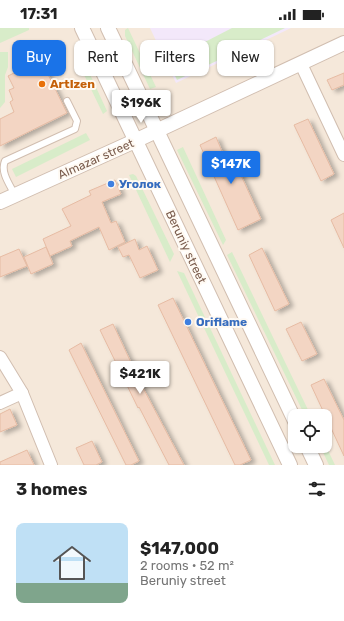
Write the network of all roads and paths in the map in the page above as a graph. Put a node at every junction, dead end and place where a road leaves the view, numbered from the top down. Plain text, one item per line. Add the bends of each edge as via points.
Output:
1 (82, 28) edge
2 (108, 28) edge
3 (344, 43) edge
4 (301, 64) junction
5 (68, 101) dead end
6 (157, 130) junction
7 (137, 140) junction
8 (344, 155) edge
9 (15, 195) junction
10 (0, 202) edge
11 (0, 357) edge
12 (22, 393) junction
13 (0, 403) edge
14 (289, 409) edge
15 (310, 453) edge
16 (51, 465) edge
17 (290, 465) edge
18 (316, 465) edge

1 - 7 street, Beruniy street
2 - 6 street, Beruniy street
3 - 4 street, Almazar street
4 - 6 street, Almazar street
4 - 8 street
5 - 9 lane via 77,121 75,129 5,161 4,172
6 - 7 street, Almazar street
6 - 14 street, Beruniy street
7 - 9 street, Almazar street
7 - 17 street, Beruniy street
9 - 10 street, Almazar street
11 - 12 street
12 - 13 street
12 - 16 street
15 - 18 street

